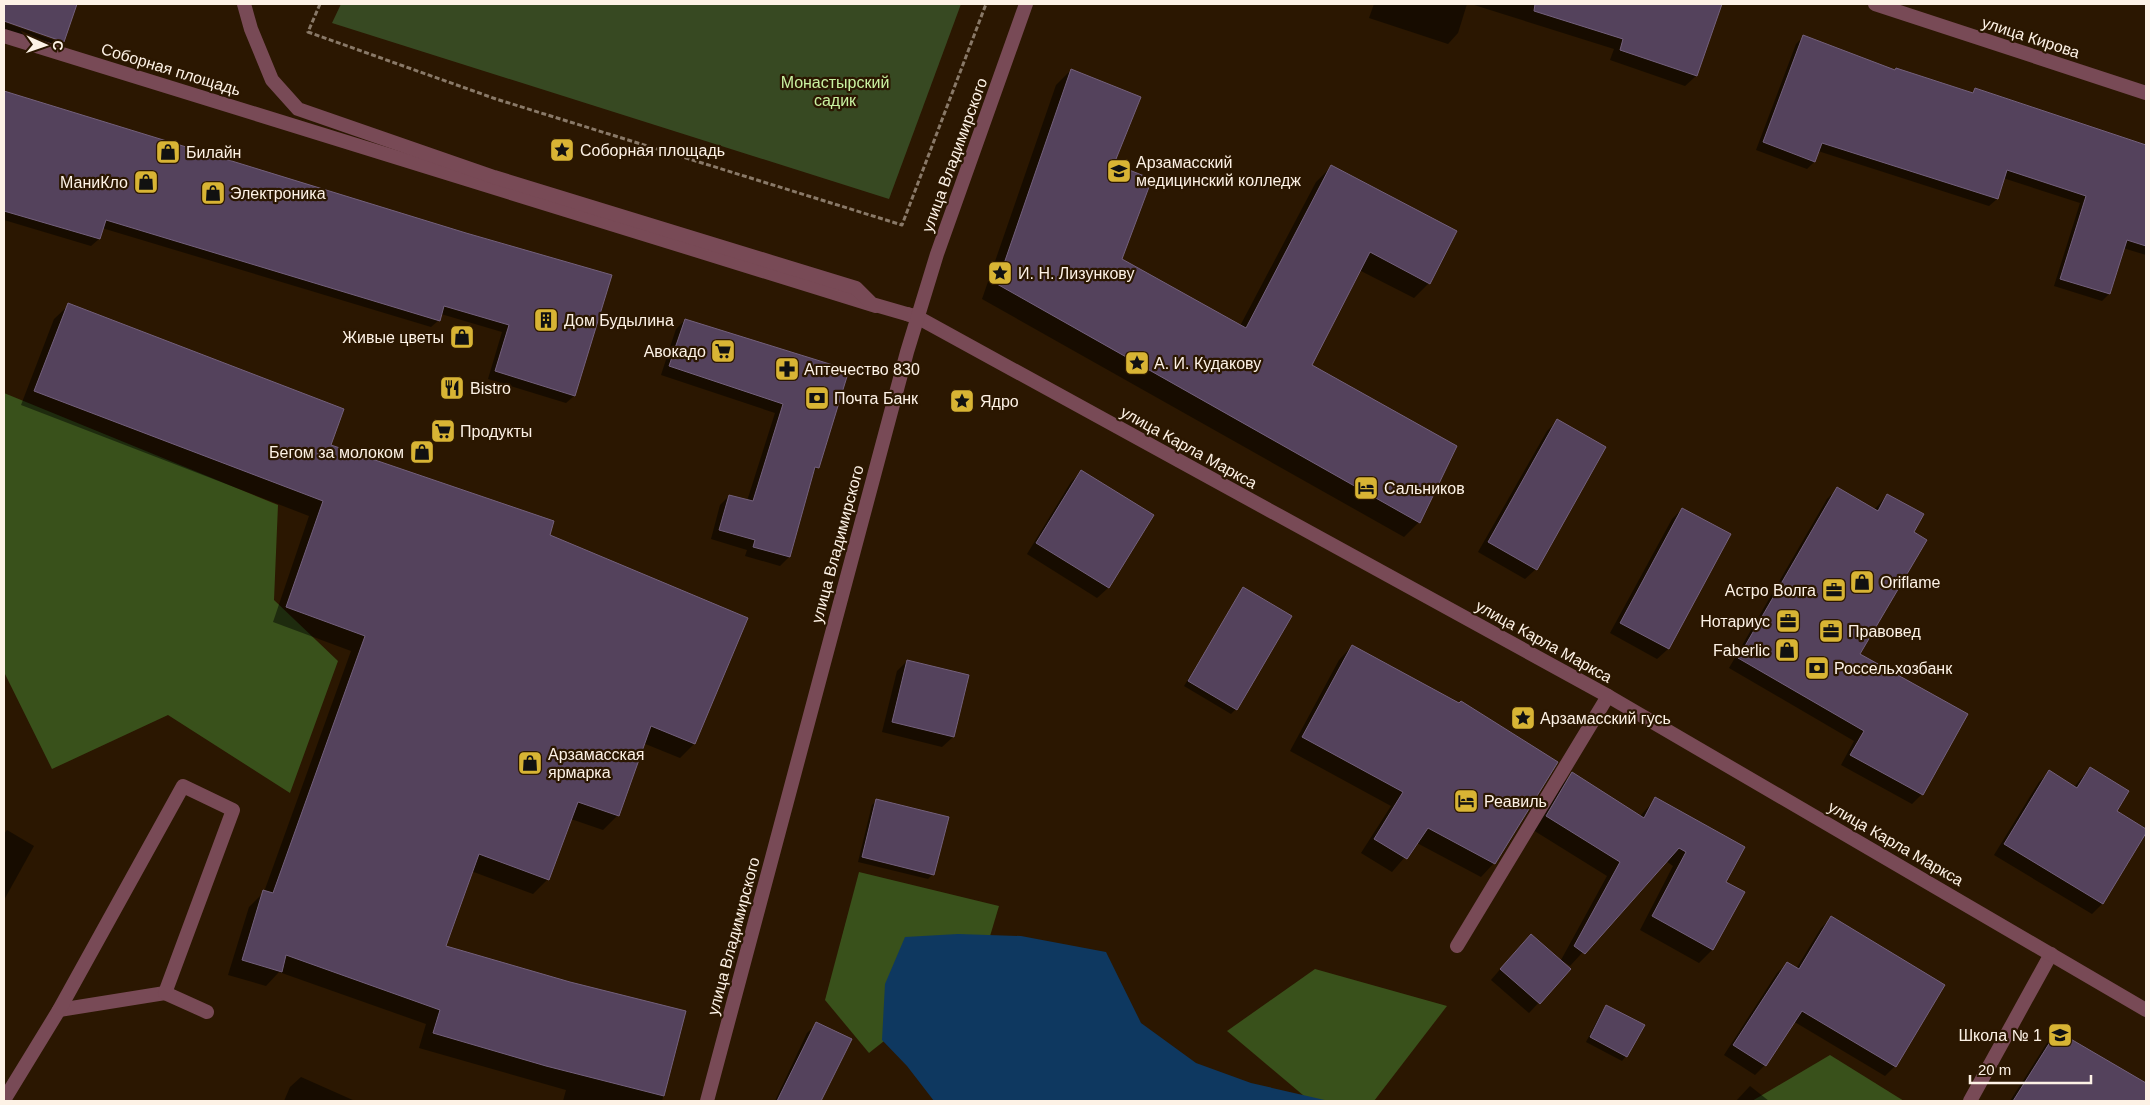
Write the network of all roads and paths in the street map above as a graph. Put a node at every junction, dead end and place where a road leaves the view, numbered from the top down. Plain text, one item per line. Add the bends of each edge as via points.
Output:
1 (244, 4) edge
2 (320, 4) edge
3 (986, 4) edge
4 (1026, 4) edge
5 (1875, 4) edge
6 (4, 36) edge
7 (2146, 93) edge
8 (872, 304) junction
9 (917, 317) junction
10 (1608, 696) junction
11 (1457, 946) dead end
12 (2051, 954) junction
13 (165, 993) junction
14 (59, 1010) junction
15 (2146, 1010) edge
16 (208, 1012) dead end
17 (4, 1100) edge
18 (706, 1101) edge
19 (1970, 1101) edge

1 - 8 street, Соборная площадь via 272,80 298,108 494,177 856,288
2 - 3 path via 308,32 496,99 902,225
4 - 9 street, улица Владимирского
5 - 7 street, улица Кирова
6 - 8 street, Соборная площадь
8 - 9 street, Соборная площадь
9 - 10 street, улица Карла Маркса
9 - 18 street, улица Владимирского
10 - 11 street
10 - 12 street, улица Карла Маркса
12 - 15 street, улица Карла Маркса
12 - 19 street
13 - 14 street
13 - 14 street via 233,810 183,786
13 - 16 street
14 - 17 street

